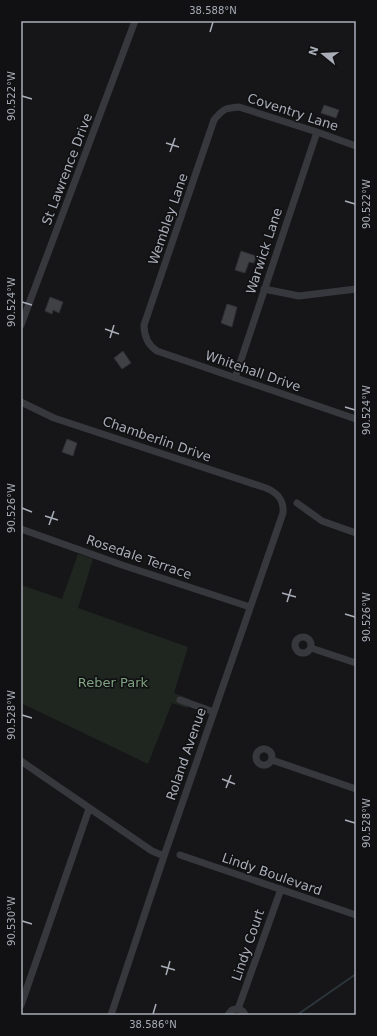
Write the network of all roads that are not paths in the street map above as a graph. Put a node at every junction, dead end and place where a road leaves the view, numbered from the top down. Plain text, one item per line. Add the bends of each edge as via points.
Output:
1 (135, 21) edge
2 (223, 110) joint
3 (317, 132) junction
4 (356, 146) edge
5 (264, 289) junction
6 (356, 289) edge
7 (21, 325) edge
8 (146, 340) joint
9 (235, 378) junction
10 (21, 402) edge
11 (356, 419) edge
12 (282, 502) joint
13 (297, 503) dead end
14 (21, 529) edge
15 (356, 533) edge
16 (250, 607) junction
17 (311, 648) dead end
18 (356, 662) edge
19 (180, 700) dead end
20 (214, 712) junction
21 (272, 760) dead end
22 (21, 762) edge
23 (356, 789) edge
24 (89, 809) junction
25 (180, 854) dead end
26 (164, 856) junction
27 (281, 889) junction
28 (356, 915) edge
29 (21, 1005) edge
30 (238, 1009) junction
31 (111, 1015) edge
32 (228, 1015) edge
33 (245, 1015) edge

1 - 7 street, St Lawrence Drive
2 - 3 street, Coventry Lane via 239,107
2 - 8 street, Wembley Lane via 214,120 144,326
3 - 4 street, Coventry Lane
3 - 5 street, Warwick Lane
5 - 6 street via 299,296
5 - 9 street, Warwick Lane
8 - 9 street, Whitehall Drive via 157,351
9 - 11 street, Whitehall Drive
10 - 12 street, Chamberlin Drive via 54,418 266,488 277,494
12 - 16 street, Roland Avenue via 282,513
13 - 15 street via 322,521
14 - 16 street, Rosedale Terrace
16 - 20 street, Roland Avenue
17 - 18 street
19 - 20 street
20 - 26 street, Roland Avenue
21 - 23 street
22 - 24 street
24 - 26 street via 152,851
24 - 29 street
25 - 27 street, Lindy Boulevard
26 - 31 street, Roland Avenue
27 - 28 street, Lindy Boulevard
27 - 30 street, Lindy Court
30 - 32 street via 232,1010
30 - 33 street

